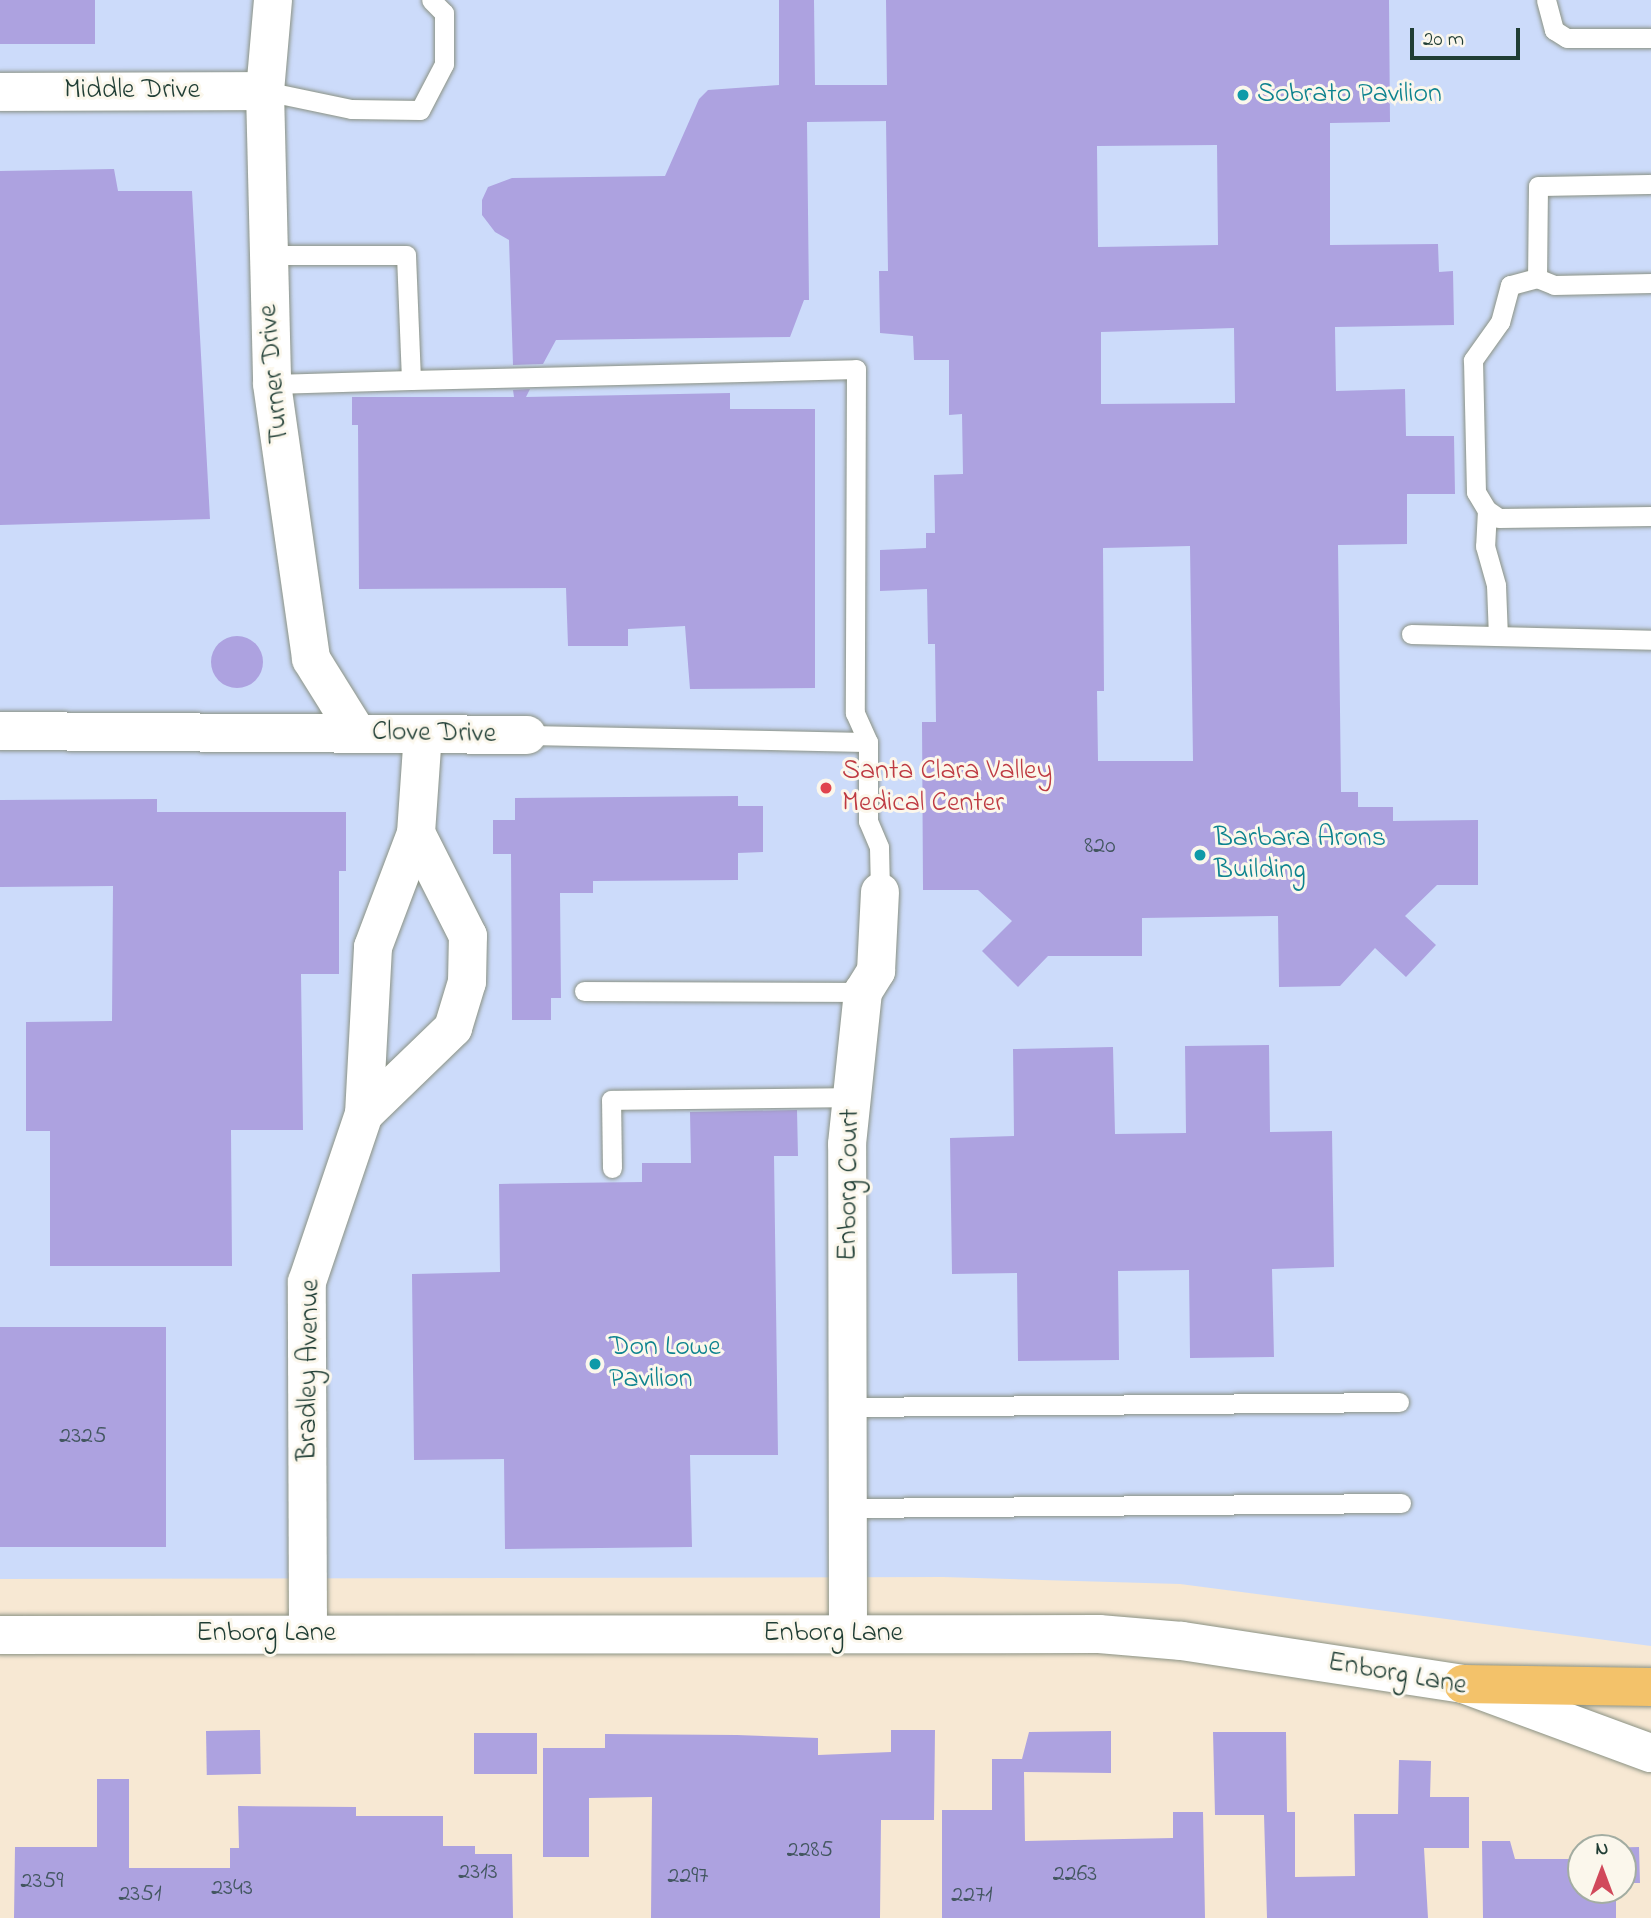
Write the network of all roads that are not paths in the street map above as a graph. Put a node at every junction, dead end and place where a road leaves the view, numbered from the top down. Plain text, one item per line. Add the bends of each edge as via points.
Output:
1 (273, 0) edge
2 (431, 0) edge
3 (1546, 0) edge
4 (1651, 38) edge
5 (265, 91) junction
6 (0, 92) edge
7 (1651, 184) edge
8 (267, 255) junction
9 (1536, 278) junction
10 (1651, 283) edge
11 (411, 380) junction
12 (272, 384) junction
13 (1487, 510) junction
14 (1651, 516) edge
15 (1411, 634) dead end
16 (1498, 636) junction
17 (1651, 640) edge
18 (0, 731) edge
19 (357, 733) junction
20 (423, 734) junction
21 (527, 736) joint
22 (868, 742) junction
23 (416, 833) junction
24 (880, 892) joint
25 (584, 991) dead end
26 (863, 992) junction
27 (852, 1097) junction
28 (364, 1114) junction
29 (612, 1168) dead end
30 (1399, 1402) dead end
31 (849, 1407) junction
32 (1401, 1503) dead end
33 (849, 1508) junction
34 (308, 1634) junction
35 (848, 1634) junction
36 (0, 1635) edge
37 (1463, 1684) junction
38 (1651, 1686) edge
39 (1651, 1753) edge

1 - 5 street, Turner Drive
2 - 5 lane via 444,13 444,64 420,110 351,109
3 - 4 lane via 1554,30 1567,38
5 - 6 street, Middle Drive
5 - 8 street, Turner Drive
7 - 9 lane via 1538,186
8 - 11 lane via 406,255
8 - 12 street, Turner Drive
9 - 10 lane via 1554,285
9 - 13 lane via 1510,285 1500,322 1473,360 1476,492
11 - 12 lane
11 - 22 lane via 856,369 855,713
12 - 19 street, Turner Drive via 310,659
13 - 14 lane via 1499,517
13 - 16 lane via 1485,546 1496,585
15 - 16 lane
16 - 17 lane
18 - 19 street, Clove Drive
19 - 20 street, Clove Drive
20 - 21 street, Clove Drive
20 - 23 street, Bradley Avenue
21 - 22 lane, Clove Drive
22 - 24 lane, Enborg Court via 868,821 879,847
23 - 28 street, Bradley Avenue via 373,947
23 - 28 street, Bradley Avenue via 468,936 467,982 453,1028
24 - 26 street, Enborg Court via 876,971
25 - 26 lane
26 - 27 street, Enborg Court
27 - 29 lane via 611,1100
27 - 31 street, Enborg Court via 847,1144
28 - 34 street, Bradley Avenue via 307,1282
30 - 31 lane
31 - 33 street, Enborg Court
32 - 33 lane
33 - 35 street, Enborg Court
34 - 35 street, Enborg Lane
34 - 36 street, Enborg Lane
35 - 37 street, Enborg Lane via 1099,1634 1182,1640
37 - 38 main road
37 - 39 street, Enborg Lane

